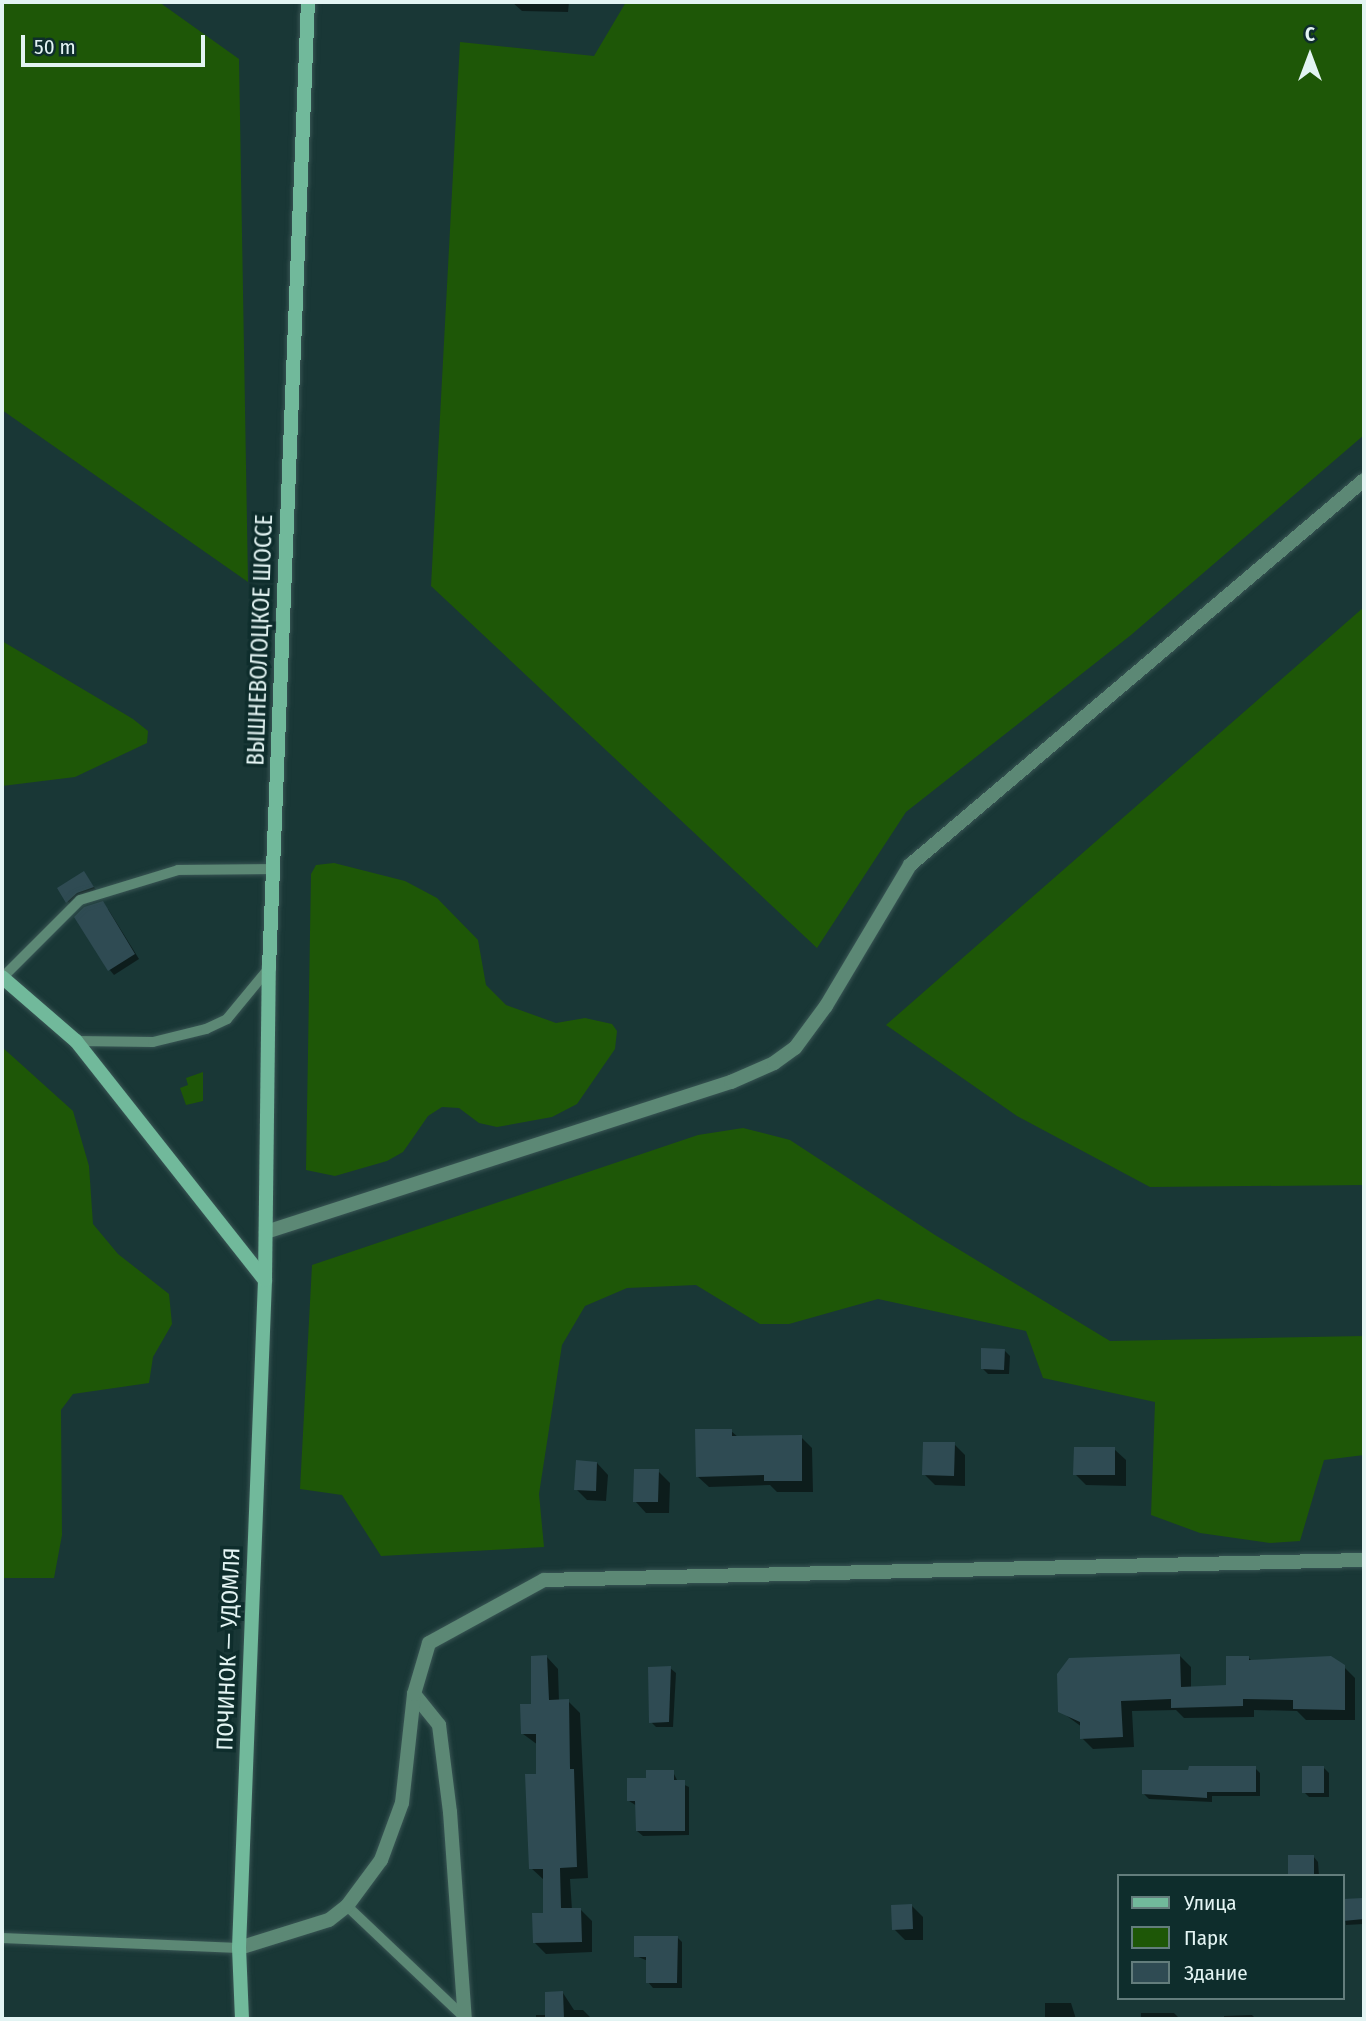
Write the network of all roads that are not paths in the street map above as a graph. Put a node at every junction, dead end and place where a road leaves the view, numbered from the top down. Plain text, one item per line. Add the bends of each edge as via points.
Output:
1 (307, 2) edge
2 (1364, 480) edge
3 (273, 869) junction
4 (269, 968) junction
5 (2, 977) edge
6 (76, 1041) junction
7 (266, 1232) junction
8 (265, 1280) junction
9 (1364, 1560) edge
10 (414, 1694) junction
11 (347, 1906) junction
12 (2, 1938) edge
13 (239, 1948) junction
14 (242, 2019) edge
15 (465, 2019) edge

1 - 3 main road, ВЫШНЕВОЛОЦКОЕ ШОССЕ
2 - 7 street via 910,865 826,1006 795,1048 774,1063 731,1082
3 - 4 main road, ВЫШНЕВОЛОЦКОЕ ШОССЕ
3 - 5 lane via 178,870 80,900
4 - 6 lane via 227,1019 206,1029 153,1042
4 - 7 main road, ВЫШНЕВОЛОЦКОЕ ШОССЕ
5 - 6 main road
6 - 8 main road
7 - 8 main road, ВЫШНЕВОЛОЦКОЕ ШОССЕ
8 - 13 main road, ПОЧИНОК — УДОМЛЯ
9 - 10 street via 544,1580 429,1643
10 - 11 street via 402,1802 381,1860
10 - 15 street via 439,1725
11 - 13 street via 329,1920
11 - 15 lane
12 - 13 lane
13 - 14 main road, ПОЧИНОК — УДОМЛЯ

